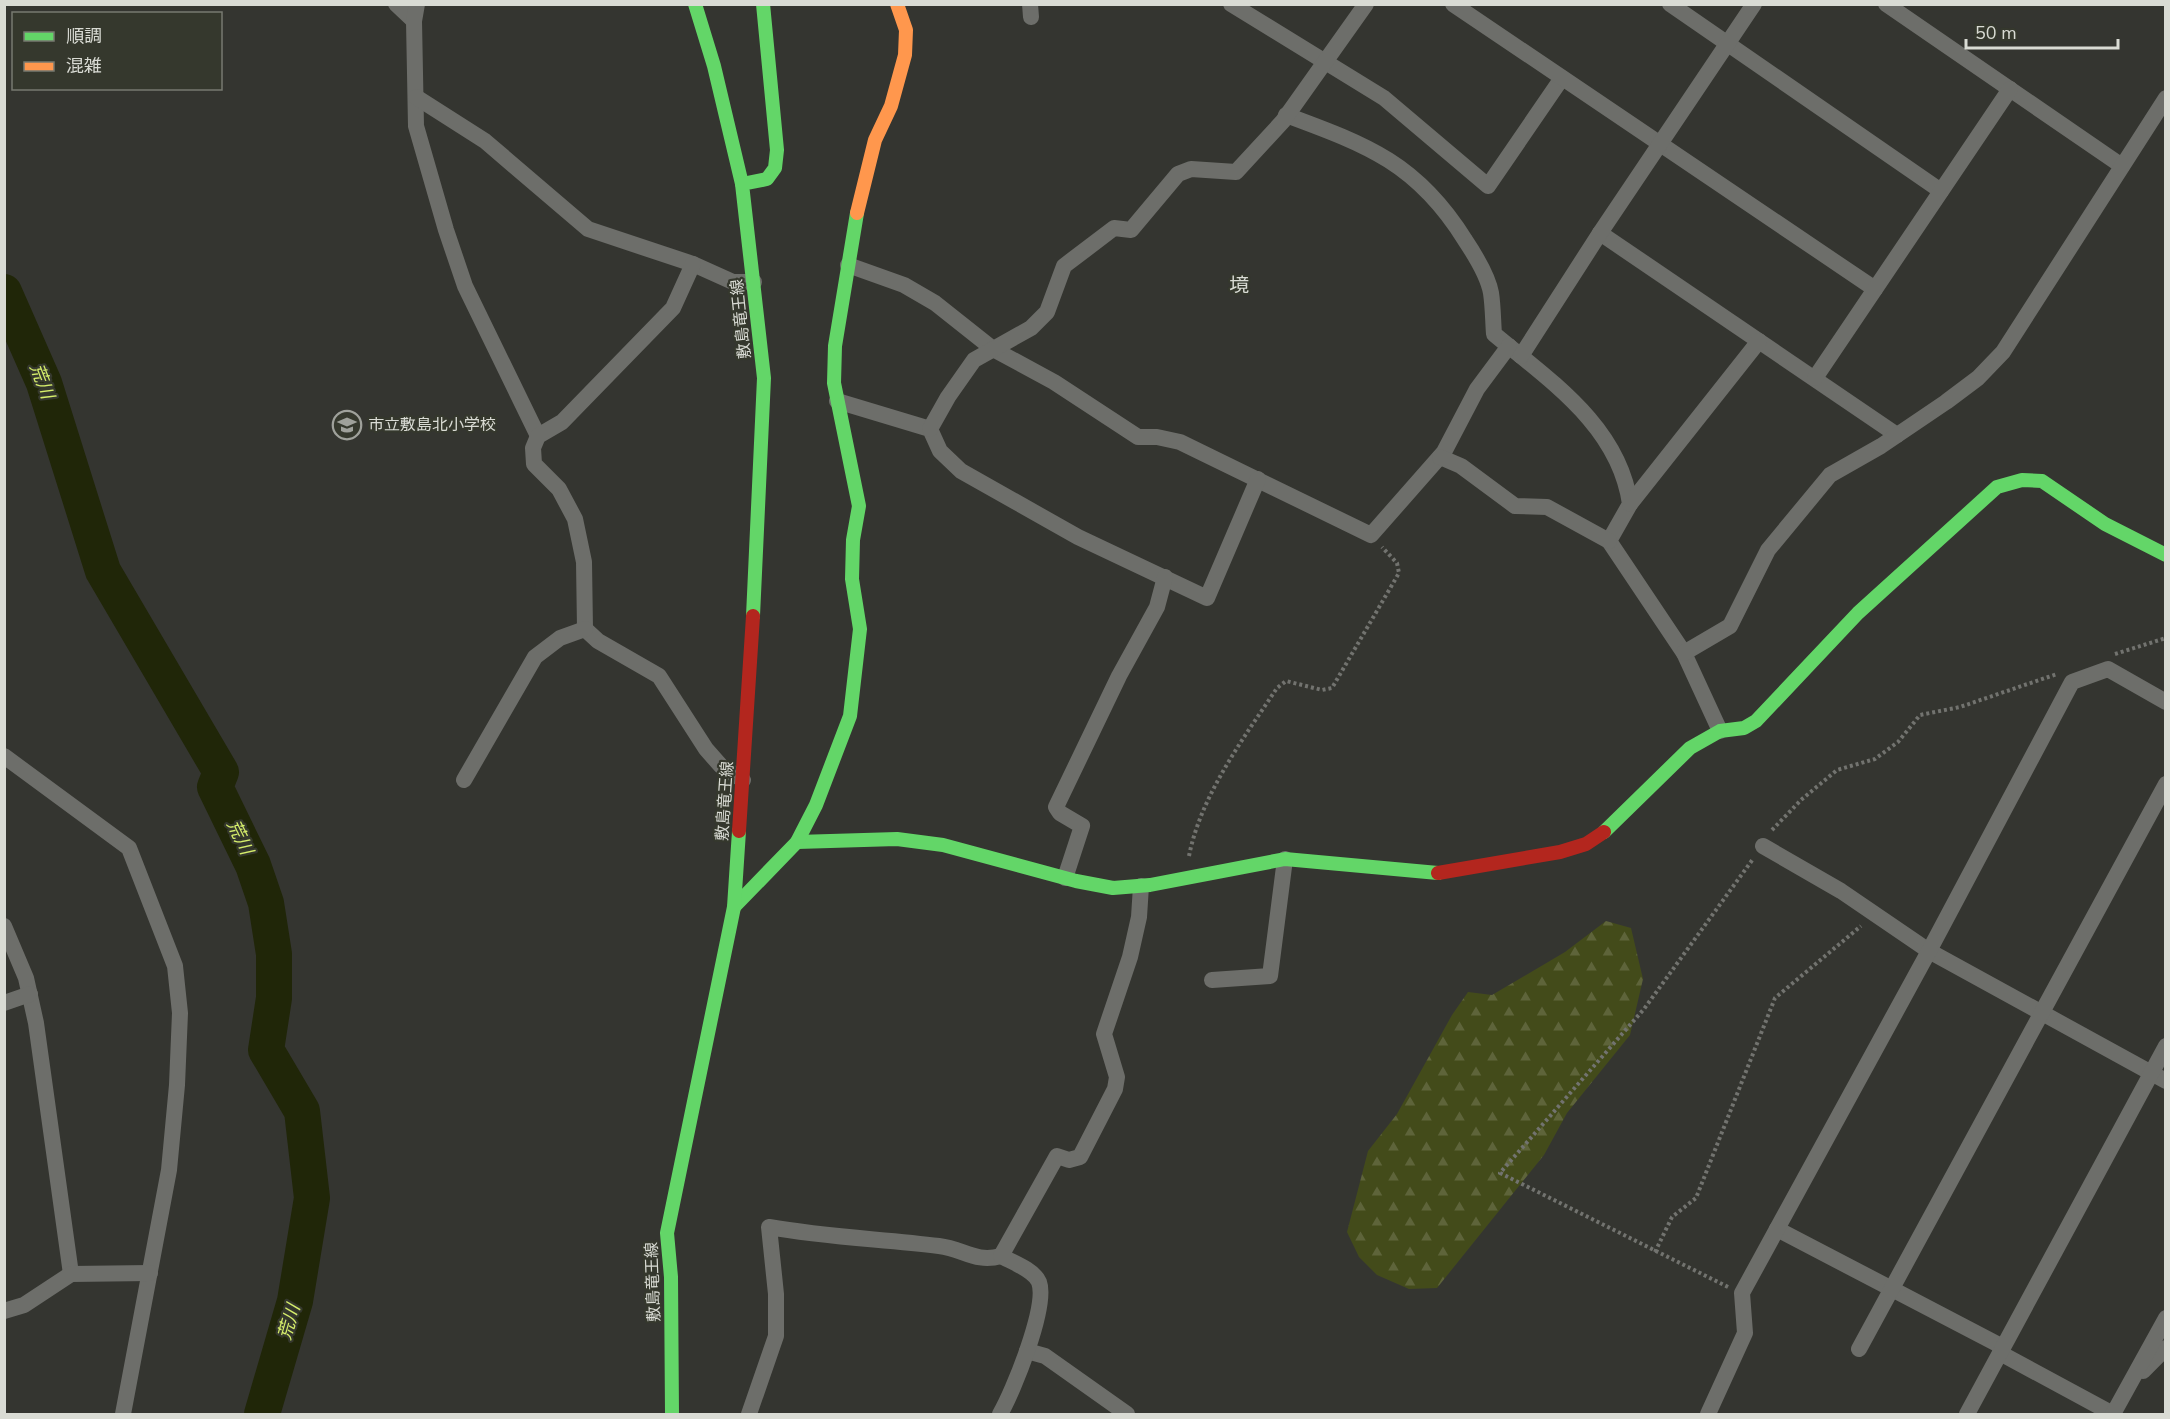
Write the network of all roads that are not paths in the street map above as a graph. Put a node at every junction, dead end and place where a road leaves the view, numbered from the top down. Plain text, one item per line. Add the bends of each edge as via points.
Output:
1 (396, 4) edge
2 (695, 4) edge
3 (763, 4) edge
4 (897, 4) edge
5 (1231, 4) edge
6 (1366, 4) edge
7 (1454, 4) edge
8 (1670, 4) edge
9 (1754, 4) edge
10 (1886, 4) edge
11 (416, 13) edge
12 (1728, 44) junction
13 (1325, 62) junction
14 (1562, 78) junction
15 (2010, 89) junction
16 (416, 97) junction
17 (2166, 98) edge
18 (1286, 115) junction
19 (1660, 144) junction
20 (2122, 166) junction
21 (742, 184) junction
22 (1941, 191) junction
23 (1600, 233) junction
24 (693, 264) junction
25 (848, 265) junction
26 (754, 282) junction
27 (1875, 289) junction
28 (1759, 341) junction
29 (993, 349) junction
30 (1515, 351) junction
31 (1815, 378) junction
32 (837, 401) junction
33 (930, 429) junction
34 (1897, 435) junction
35 (538, 436) junction
36 (1440, 457) junction
37 (1258, 479) junction
38 (1630, 504) junction
39 (1609, 542) junction
40 (2166, 555) edge
41 (1165, 578) junction
42 (585, 629) junction
43 (1684, 653) junction
44 (2166, 702) edge
45 (1720, 731) junction
46 (6, 760) edge
47 (464, 780) dead end
48 (743, 780) junction
49 (2166, 784) edge
50 (797, 842) junction
51 (1763, 846) dead end
52 (1285, 859) junction
53 (1065, 878) junction
54 (1141, 886) junction
55 (734, 907) junction
56 (4, 926) edge
57 (1929, 951) junction
58 (1212, 980) dead end
59 (30, 994) junction
60 (4, 1003) edge
61 (2041, 1013) junction
62 (2166, 1046) edge
63 (2158, 1077) edge
64 (1777, 1229) junction
65 (1001, 1256) junction
66 (150, 1273) junction
67 (71, 1274) junction
68 (1892, 1288) junction
69 (4, 1311) edge
70 (2166, 1318) edge
71 (1859, 1348) dead end
72 (2166, 1348) edge
73 (1027, 1350) junction
74 (2002, 1350) junction
75 (2128, 1388) junction
76 (123, 1414) edge
77 (672, 1414) edge
78 (749, 1414) edge
79 (1000, 1414) edge
80 (1127, 1414) edge
81 (1708, 1414) edge
82 (1967, 1414) edge
83 (2113, 1414) edge

1 - 11 street
2 - 21 street, 敷島竜王線
3 - 21 street via 777,150 775,168 767,179
4 - 25 street via 906,30 905,55 891,106 875,140
5 - 13 street
6 - 13 street
7 - 14 street
8 - 12 street
9 - 12 street
10 - 15 street
11 - 16 street
12 - 19 street
12 - 22 street
13 - 14 street via 1384,98 1488,186
13 - 18 street
14 - 19 street
15 - 20 street
15 - 22 street
16 - 24 street via 485,141 588,229
16 - 35 street via 416,126 465,286
17 - 20 street
18 - 29 street via 1236,172 1191,169 1178,174 1131,230 1114,228 1064,266 1047,312 1031,328
18 - 30 street via 1388,158 1422,184 1446,209 1473,252 1491,291 1494,334
19 - 23 street
19 - 27 street
20 - 34 street via 2003,352 1978,378
21 - 26 street, 敷島竜王線
22 - 27 street
23 - 28 street
23 - 30 street
24 - 26 street via 733,282
24 - 35 street via 674,308 562,422
25 - 29 street via 904,285 935,303
25 - 32 street via 835,346
26 - 48 street, 敷島竜王線 via 764,378
27 - 31 street
28 - 31 street
28 - 38 street
29 - 33 street via 974,360
29 - 37 street via 1054,382 1138,437 1180,442
30 - 36 street via 1476,389
30 - 38 street via 1593,422 1622,469
31 - 34 street
32 - 33 street
32 - 50 street via 859,506 852,579 860,629 858,660 850,716 816,806
33 - 41 street via 940,451 961,471 1078,537
34 - 43 street via 1830,475 1768,550 1730,626
35 - 42 street via 533,448 534,464 560,489 576,519 584,562
36 - 37 street via 1371,535
36 - 39 street via 1461,466 1515,506 1547,507
37 - 41 street via 1207,598
38 - 39 street
39 - 43 street
40 - 45 street via 2105,524 2042,481 2022,480 1997,487 1858,613 1756,721 1744,728
41 - 53 street via 1157,607 1056,807 1082,826
42 - 47 street via 561,638 535,657
42 - 48 street via 598,641 659,676 706,749 721,766
43 - 45 street
44 - 57 street via 2108,669 2072,682
45 - 52 street via 1690,748 1605,831 1586,844 1560,852 1444,874
46 - 66 street via 129,848 175,966 180,1013 177,1085 169,1170
48 - 55 street, 敷島竜王線
49 - 61 street
50 - 53 street via 897,839 943,845
50 - 55 street
51 - 57 street
52 - 54 street
52 - 58 street via 1270,976
53 - 54 street via 1113,888
54 - 65 street via 1130,957 1104,1034 1117,1077 1115,1089 1080,1157 1070,1160 1057,1156
55 - 77 street, 敷島竜王線 via 667,1233
56 - 59 street
57 - 61 street
57 - 64 street
59 - 60 street
59 - 67 street
61 - 63 street
61 - 68 street
62 - 63 street
63 - 74 street
64 - 68 street
64 - 81 street via 1742,1293 1745,1333
65 - 73 street via 1034,1275 1039,1283
65 - 78 street via 985,1260 942,1246 769,1227 776,1336
66 - 67 street
66 - 76 street
67 - 69 street via 24,1305
68 - 71 street
68 - 74 street
70 - 75 street
72 - 75 street
73 - 79 street via 1016,1386
73 - 80 street via 1045,1356
74 - 82 street
74 - 83 street
75 - 83 street

